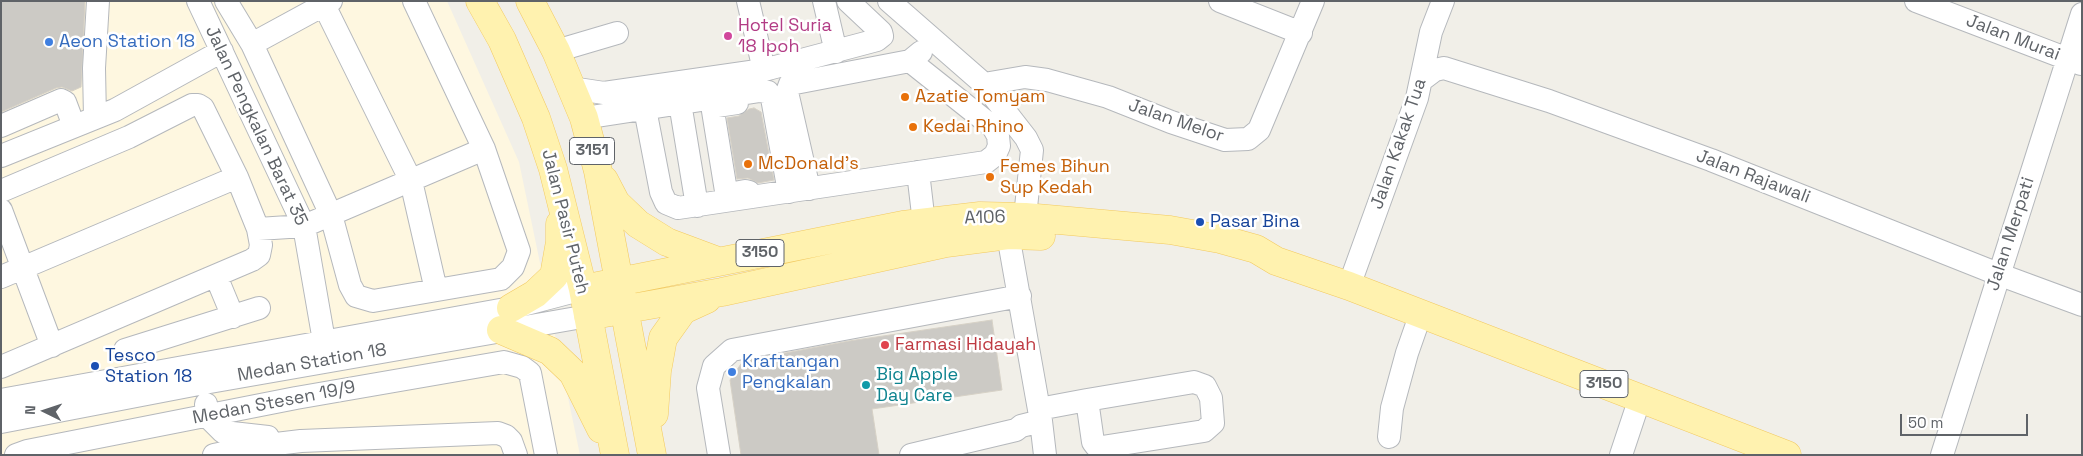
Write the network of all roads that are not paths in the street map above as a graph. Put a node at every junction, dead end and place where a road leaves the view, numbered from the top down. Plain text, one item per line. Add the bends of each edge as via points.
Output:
1 (98, 1) edge
2 (198, 1) edge
3 (226, 1) edge
4 (414, 1) edge
5 (480, 1) edge
6 (486, 1) edge
7 (530, 1) edge
8 (748, 1) edge
9 (824, 1) edge
10 (848, 1) edge
11 (889, 1) edge
12 (1220, 1) edge
13 (1313, 1) edge
14 (1442, 1) edge
15 (1916, 1) edge
16 (326, 2) edge
17 (2082, 14) edge
18 (617, 33) dead end
19 (1301, 33) junction
20 (502, 40) junction
21 (935, 41) junction
22 (252, 44) junction
23 (222, 51) junction
24 (556, 51) junction
25 (836, 52) junction
26 (910, 61) junction
27 (2074, 62) edge
28 (764, 70) junction
29 (1423, 79) junction
30 (984, 84) junction
31 (571, 88) junction
32 (680, 103) junction
33 (645, 109) junction
34 (95, 118) junction
35 (584, 118) junction
36 (1, 126) edge
37 (129, 137) junction
38 (484, 149) junction
39 (1, 156) edge
40 (598, 170) junction
41 (918, 172) junction
42 (237, 177) junction
43 (411, 181) junction
44 (794, 183) junction
45 (1, 191) edge
46 (561, 194) junction
47 (756, 197) junction
48 (697, 206) junction
49 (1, 210) edge
50 (331, 215) junction
51 (304, 226) junction
52 (1017, 226) junction
53 (258, 229) junction
54 (938, 229) junction
55 (719, 261) junction
56 (22, 268) junction
57 (1998, 274) junction
58 (216, 276) junction
59 (1, 277) edge
60 (618, 281) junction
61 (1349, 286) junction
62 (583, 289) junction
63 (436, 290) junction
64 (722, 292) junction
65 (1020, 296) junction
66 (2082, 305) edge
67 (259, 308) dead end
68 (624, 310) junction
69 (1421, 313) junction
70 (588, 316) junction
71 (233, 317) junction
72 (506, 319) junction
73 (324, 341) junction
74 (52, 346) junction
75 (125, 350) dead end
76 (1, 367) edge
77 (204, 383) junction
78 (1640, 398) junction
79 (1, 400) edge
80 (1087, 400) junction
81 (1040, 415) junction
82 (207, 416) junction
83 (1, 422) edge
84 (223, 432) junction
85 (1389, 437) dead end
86 (301, 441) junction
87 (251, 451) edge
88 (651, 452) edge
89 (16, 455) edge
90 (212, 455) edge
91 (516, 455) edge
92 (546, 455) edge
93 (615, 455) edge
94 (719, 455) edge
95 (911, 455) edge
96 (1045, 455) edge
97 (1621, 455) edge
98 (1787, 455) edge
99 (1942, 455) edge

1 - 34 street
2 - 23 street, Jalan Pengkalan Barat 35
3 - 22 street
4 - 38 street
5 - 20 main road, Jalan Pasir Puteh / 3151
6 - 20 main road
7 - 24 main road, Jalan Pasir Puteh / 3151
8 - 28 street
9 - 25 street
10 - 25 street via 882,36
11 - 21 street
12 - 19 street
13 - 19 street, Jalan Melor
14 - 29 street, Jalan Kakak Tua via 1431,32
15 - 27 street, Jalan Murai
16 - 22 street
16 - 43 street
17 - 27 street, Jalan Merpati
18 - 24 street
19 - 30 street, Jalan Melor via 1259,130 1248,139 1225,140 1108,97 1047,80 1024,78
20 - 46 main road, Jalan Pasir Puteh / 3151 via 536,118
21 - 26 street
21 - 30 street
22 - 50 street
23 - 34 street
23 - 51 street, Jalan Pengkalan Barat 35
24 - 31 main road, Jalan Pasir Puteh / 3151
25 - 28 street
26 - 41 street via 993,127 998,136 995,155 986,162
26 - 44 street via 790,84 787,92
27 - 57 street, Jalan Merpati
28 - 31 street via 604,93
29 - 57 street, Jalan Rajawali via 1444,68 1549,101 1711,160
29 - 61 street, Jalan Kakak Tua
30 - 52 street via 1032,150
31 - 35 main road, Jalan Pasir Puteh / 3151
32 - 33 street
32 - 44 street via 768,92
32 - 48 street
33 - 35 street
33 - 48 street via 660,192 666,203 678,208
34 - 36 street via 61,100
34 - 37 street
34 - 39 street
35 - 40 main road, Jalan Pasir Puteh / 3151
37 - 42 street via 198,105 203,108
37 - 45 street
38 - 43 street
38 - 63 street via 519,251 513,267 500,280
40 - 55 main road via 616,202 638,224 667,242
40 - 60 main road, Jalan Pasir Puteh / 3151
41 - 44 street
41 - 54 street
42 - 53 street
42 - 56 street
43 - 50 street
43 - 63 street
44 - 47 street
44 - 47 street via 778,164 766,110 752,101 717,106 713,110 726,191 729,194 745,191
46 - 62 main road, Jalan Pasir Puteh / 3151
46 - 72 main road via 560,242 554,276
47 - 48 street
49 - 56 street
50 - 51 street
50 - 63 street via 350,286 356,296 373,301
51 - 53 street
51 - 73 street, Jalan Pengkalan Barat 35
52 - 54 main road, A106 / 3150 via 980,216
52 - 61 main road, 3150 via 1169,241 1276,261
52 - 65 street
53 - 58 street via 259,255
54 - 55 main road, 3150
54 - 64 main road, 3150
55 - 60 main road, 3150
56 - 59 street
56 - 74 street
57 - 66 street, Jalan Rajawali
57 - 99 street, Jalan Merpati
58 - 71 street
58 - 74 street
60 - 62 main road, Medan Station 18
60 - 68 main road, Jalan Pasir Puteh / 3151
61 - 69 main road, 3150
62 - 70 main road, Jalan Pasir Puteh / 3151
62 - 72 street, Medan Station 18
64 - 68 main road, 3150
64 - 88 main road via 683,310 663,338
65 - 81 street
65 - 94 street via 732,350 714,366 708,388
67 - 71 street
68 - 70 main road, Medan Station 18
68 - 88 main road, Jalan Pasir Puteh / 3151
69 - 78 main road, 3150
69 - 85 street via 1392,408
70 - 72 street, Medan Station 18
70 - 93 main road, Jalan Pasir Puteh / 3151
71 - 75 street
72 - 73 street, Medan Station 18
72 - 77 street, Medan Station 18
72 - 93 main road via 550,351 573,373
73 - 79 street, Medan Station 18
74 - 76 street
77 - 82 street
77 - 83 street, Medan Station 18
78 - 97 street
78 - 98 main road, 3150
80 - 80 street via 1096,446 1204,431 1213,423 1211,398 1205,386 1194,382
80 - 81 street
81 - 95 street via 1016,430
81 - 96 street
82 - 84 street
82 - 89 street, Medan Stesen 19/9
82 - 92 street, Medan Stesen 19/9 via 504,362 530,373
84 - 86 street
84 - 90 street
86 - 87 street
86 - 91 street via 498,433 511,442
87 - 90 street

